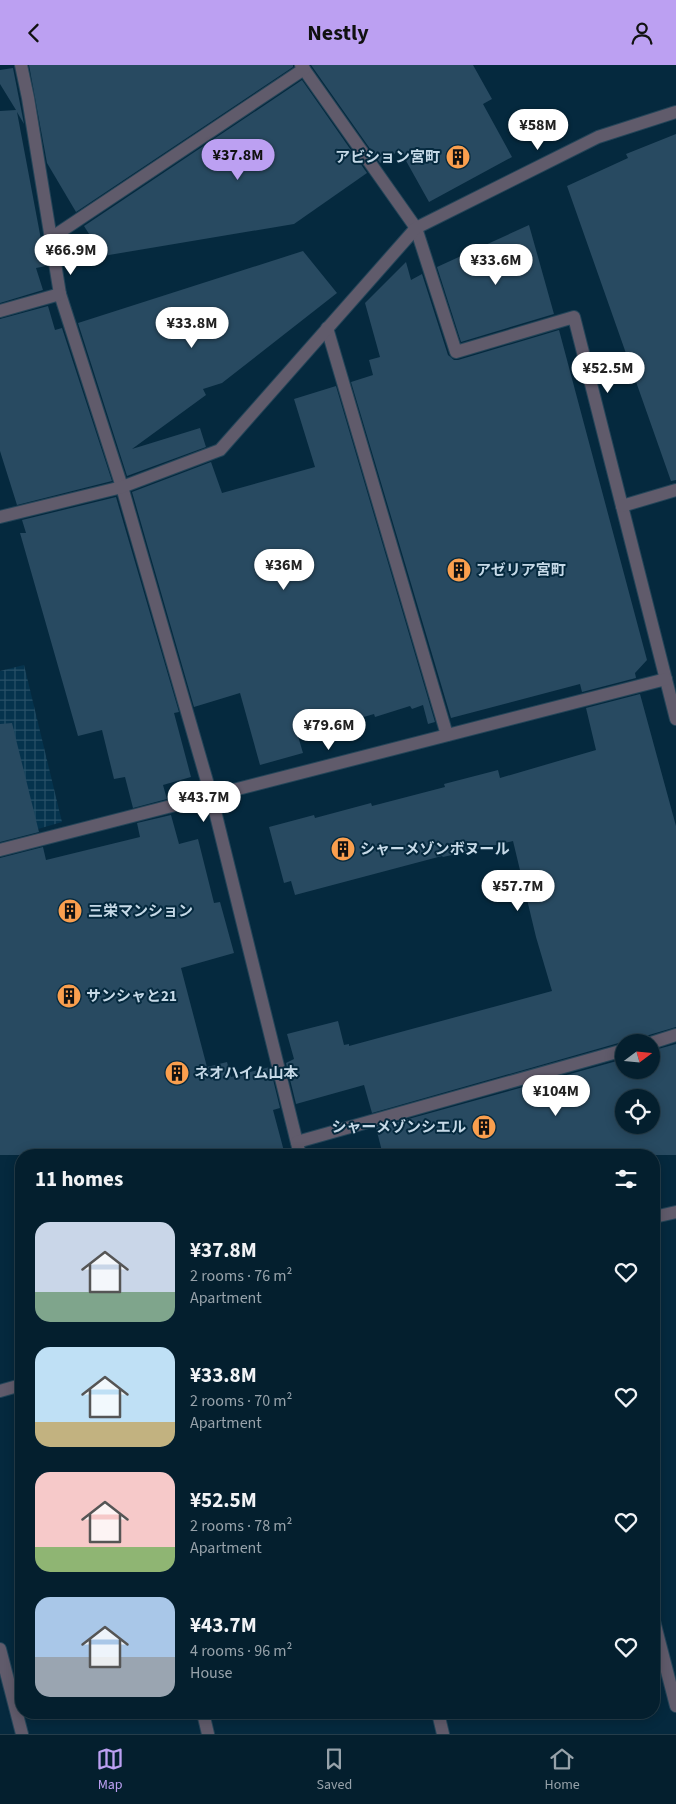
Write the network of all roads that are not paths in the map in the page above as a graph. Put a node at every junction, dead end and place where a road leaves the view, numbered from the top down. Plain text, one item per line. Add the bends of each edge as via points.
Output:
1 (21, 65) edge
2 (302, 67) edge
3 (676, 112) edge
4 (416, 228) junction
5 (51, 238) junction
6 (60, 294) junction
7 (0, 311) edge
8 (327, 328) junction
9 (122, 487) junction
10 (676, 490) edge
11 (622, 506) junction
12 (0, 517) edge
13 (666, 679) junction
14 (676, 719) edge
15 (447, 735) junction
16 (211, 795) junction
17 (0, 850) edge
18 (676, 1035) edge
19 (660, 1040) edge
20 (615, 1053) edge
21 (297, 1142) junction
22 (299, 1149) edge
23 (676, 1212) edge
24 (660, 1216) edge
25 (15, 1387) edge
26 (0, 1391) edge
27 (660, 1644) edge
28 (0, 1649) edge
29 (676, 1706) edge
30 (15, 1707) edge
31 (18, 1719) edge
32 (204, 1719) edge
33 (439, 1719) edge
34 (22, 1734) edge
35 (208, 1734) edge
36 (443, 1734) edge

1 - 5 street
2 - 4 street
2 - 5 street
3 - 4 street via 598,137
4 - 8 street
4 - 11 street via 456,352 574,317
5 - 6 street
6 - 7 street
6 - 9 street
8 - 9 street via 220,450
8 - 15 street
9 - 12 street
9 - 16 street
10 - 11 street
11 - 13 street
13 - 14 street
13 - 15 street
15 - 16 street
16 - 17 street
16 - 21 street
18 - 19 street
20 - 21 street
21 - 22 street
23 - 24 street
25 - 26 street
27 - 29 street
28 - 30 street
31 - 34 street
32 - 35 street
33 - 36 street

